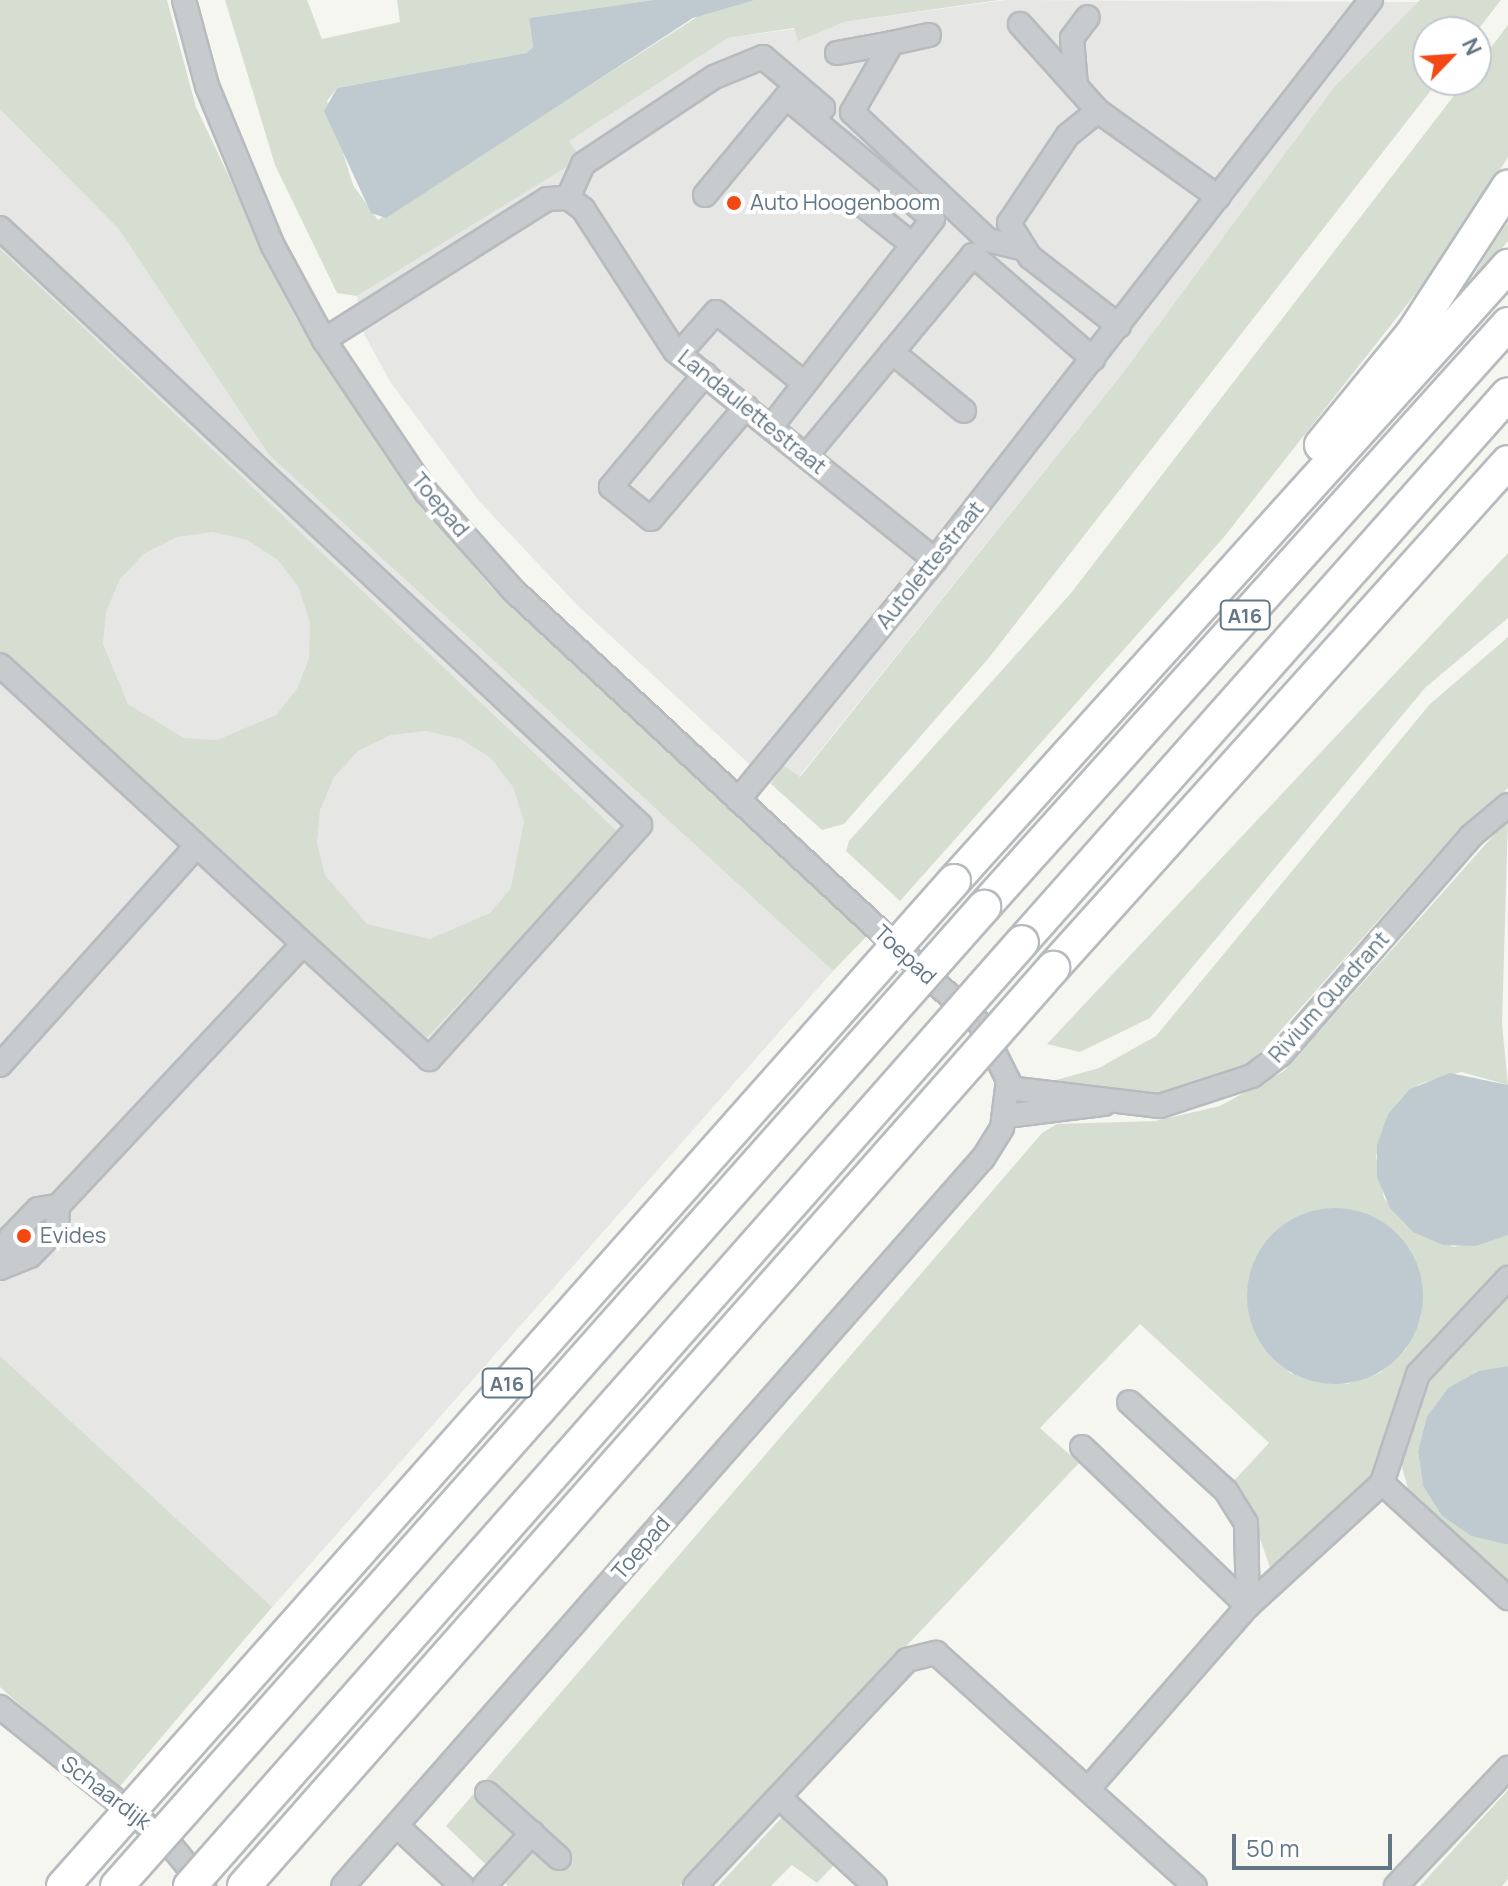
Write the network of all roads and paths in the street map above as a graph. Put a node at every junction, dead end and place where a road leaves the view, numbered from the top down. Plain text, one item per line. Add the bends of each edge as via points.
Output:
1 (184, 0) edge
2 (1371, 0) edge
3 (1088, 17) dead end
4 (1020, 24) dead end
5 (929, 35) dead end
6 (892, 43) junction
7 (837, 53) dead end
8 (1077, 87) junction
9 (1098, 111) junction
10 (893, 182) junction
11 (1508, 187) edge
12 (705, 195) dead end
13 (1218, 197) junction
14 (568, 198) junction
15 (865, 207) dead end
16 (0, 228) edge
17 (913, 245) junction
18 (1025, 249) junction
19 (1508, 266) edge
20 (1508, 324) edge
21 (1119, 326) junction
22 (324, 340) junction
23 (892, 352) junction
24 (679, 354) junction
25 (1093, 359) junction
26 (705, 374) junction
27 (804, 383) junction
28 (1508, 394) edge
29 (746, 407) junction
30 (964, 411) dead end
31 (771, 427) junction
32 (806, 456) junction
33 (1508, 462) edge
34 (935, 560) junction
35 (1159, 652) junction
36 (0, 665) edge
37 (738, 800) junction
38 (1508, 805) edge
39 (195, 848) junction
40 (301, 946) junction
41 (0, 1065) edge
42 (1008, 1088) junction
43 (1106, 1104) junction
44 (1006, 1116) junction
45 (3, 1260) edge
46 (1508, 1278) edge
47 (1129, 1402) dead end
48 (1082, 1447) dead end
49 (1382, 1483) junction
50 (1508, 1598) edge
51 (1248, 1606) junction
52 (0, 1707) edge
53 (1508, 1768) edge
54 (1089, 1788) junction
55 (487, 1793) dead end
56 (779, 1797) junction
57 (398, 1827) junction
58 (532, 1833) junction
59 (559, 1858) dead end
60 (1189, 1884) edge
61 (63, 1886) edge
62 (117, 1886) edge
63 (190, 1886) edge
64 (204, 1886) edge
65 (244, 1886) edge
66 (343, 1886) edge
67 (462, 1886) edge
68 (484, 1886) edge
69 (695, 1886) edge
70 (875, 1886) edge
71 (1396, 1886) edge

1 - 22 street, Toepad via 207,86 267,231
2 - 13 street, Autolettestraat
3 - 8 street via 1072,38
4 - 8 street
5 - 6 street
6 - 7 street
6 - 18 street via 852,112 988,240
8 - 9 street
9 - 13 street
9 - 18 street via 1068,135 1009,223
10 - 12 street via 786,97
10 - 14 street via 889,165 763,57 714,77 583,164
10 - 17 street via 933,219
11 - 35 highway, A16 via 1412,334 1186,606
13 - 21 street, Autolettestraat
14 - 22 street via 547,199
14 - 24 street, Landaulettestraat via 583,209
15 - 17 street
16 - 40 street via 640,825 429,1059
17 - 27 street
18 - 21 street
19 - 35 highway, A16
20 - 62 highway, A16, bridge
21 - 25 street, Autolettestraat
22 - 37 street, Toepad via 426,492 514,591
23 - 25 street via 973,255
23 - 30 street
23 - 32 street
24 - 26 street, Landaulettestraat
24 - 27 street via 716,312
25 - 34 street, Autolettestraat
26 - 29 street, Landaulettestraat
26 - 29 street via 611,487 651,519
27 - 31 street
28 - 63 highway, A16, bridge
29 - 31 street, Landaulettestraat
31 - 32 street, Landaulettestraat
32 - 34 street, Landaulettestraat
33 - 65 highway, bridge via 1053,968
34 - 37 street, Autolettestraat
35 - 61 highway, A16, bridge
36 - 39 street
37 - 42 street, Toepad via 980,1024
38 - 43 street, Rivium Quadrant via 1452,856 1267,1066 1181,1104
39 - 40 street
39 - 41 street
40 - 45 street via 58,1206 57,1228 30,1256
42 - 43 street, Rivium Quadrant via 1042,1087
42 - 44 street, Toepad
43 - 44 street, Rivium Quadrant
44 - 57 street, Toepad via 983,1158
46 - 49 street via 1418,1374
47 - 51 street via 1225,1490 1246,1523
48 - 51 street
49 - 50 street
49 - 51 street
51 - 54 street
52 - 64 street, Schaardijk via 168,1842
53 - 71 street
54 - 56 street via 936,1653 907,1660
54 - 60 street
55 - 58 street
56 - 69 street
56 - 70 street
57 - 66 street, Toepad
57 - 67 street
58 - 59 street
58 - 68 street

